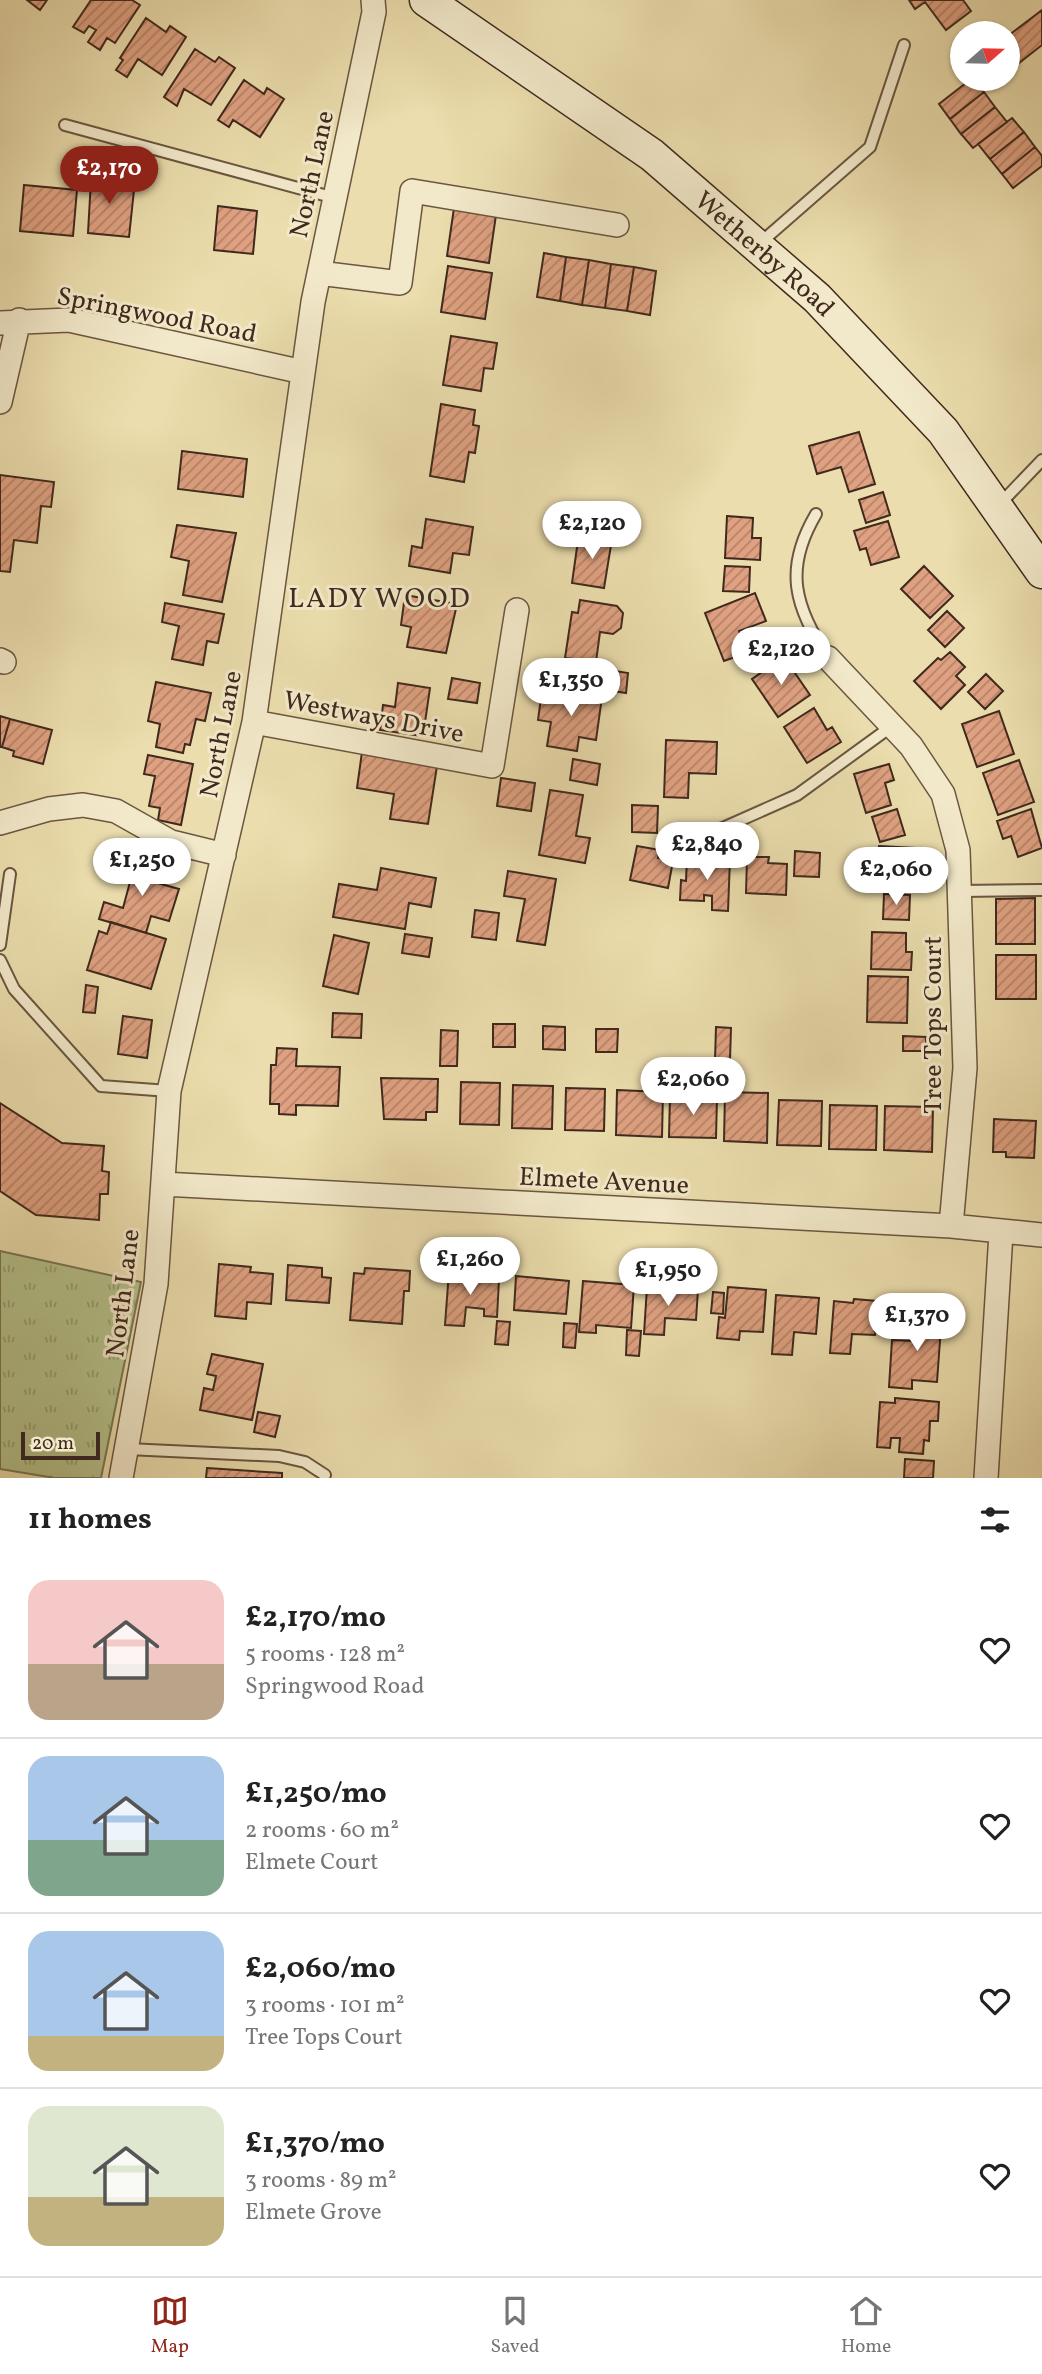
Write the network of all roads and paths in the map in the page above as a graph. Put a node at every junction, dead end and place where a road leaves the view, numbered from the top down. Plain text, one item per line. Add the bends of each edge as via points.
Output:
1 (373, 0) edge
2 (426, 0) edge
3 (904, 45) dead end
4 (65, 125) dead end
5 (335, 198) junction
6 (617, 225) dead end
7 (757, 246) junction
8 (319, 273) junction
9 (10, 321) edge
10 (303, 372) junction
11 (0, 402) edge
12 (1042, 460) edge
13 (997, 507) junction
14 (816, 514) dead end
15 (1042, 572) edge
16 (517, 610) dead end
17 (828, 658) joint
18 (254, 722) junction
19 (892, 726) junction
20 (0, 823) edge
21 (716, 831) dead end
22 (224, 855) junction
23 (10, 874) dead end
24 (1042, 890) edge
25 (960, 891) junction
26 (0, 945) edge
27 (0, 960) edge
28 (169, 1091) junction
29 (163, 1184) junction
30 (951, 1226) junction
31 (1001, 1233) junction
32 (1042, 1235) edge
33 (127, 1448) junction
34 (325, 1475) dead end
35 (121, 1478) edge
36 (986, 1478) edge

1 - 5 street, North Lane
2 - 7 street, Wetherby Road via 652,155
3 - 7 lane via 870,147
4 - 5 lane
5 - 8 street, North Lane
6 - 8 street via 412,191 400,283
7 - 13 street, Wetherby Road via 817,298 943,431
8 - 10 street, North Lane
9 - 10 street, Springwood Road via 69,320
9 - 11 street
10 - 18 street, North Lane
12 - 13 lane
13 - 15 street, Wetherby Road
14 - 17 lane via 796,563 797,593 805,622
16 - 18 street, Westways Drive via 492,766
17 - 19 street, Tree Tops Court
18 - 22 street, North Lane
19 - 21 lane via 797,795
19 - 25 street, Tree Tops Court via 943,794 958,850
20 - 22 street via 83,805 116,811 171,842
22 - 28 street, North Lane
23 - 26 lane
24 - 25 lane
25 - 30 street, Tree Tops Court via 965,1068
27 - 28 lane via 14,989 102,1086
28 - 29 street, North Lane
29 - 30 street, Elmete Avenue
29 - 33 street, North Lane via 156,1284
30 - 31 street, Elmete Avenue
31 - 32 street, Elmete Avenue
31 - 36 street
33 - 34 lane via 279,1456 305,1462
33 - 35 street, North Lane

